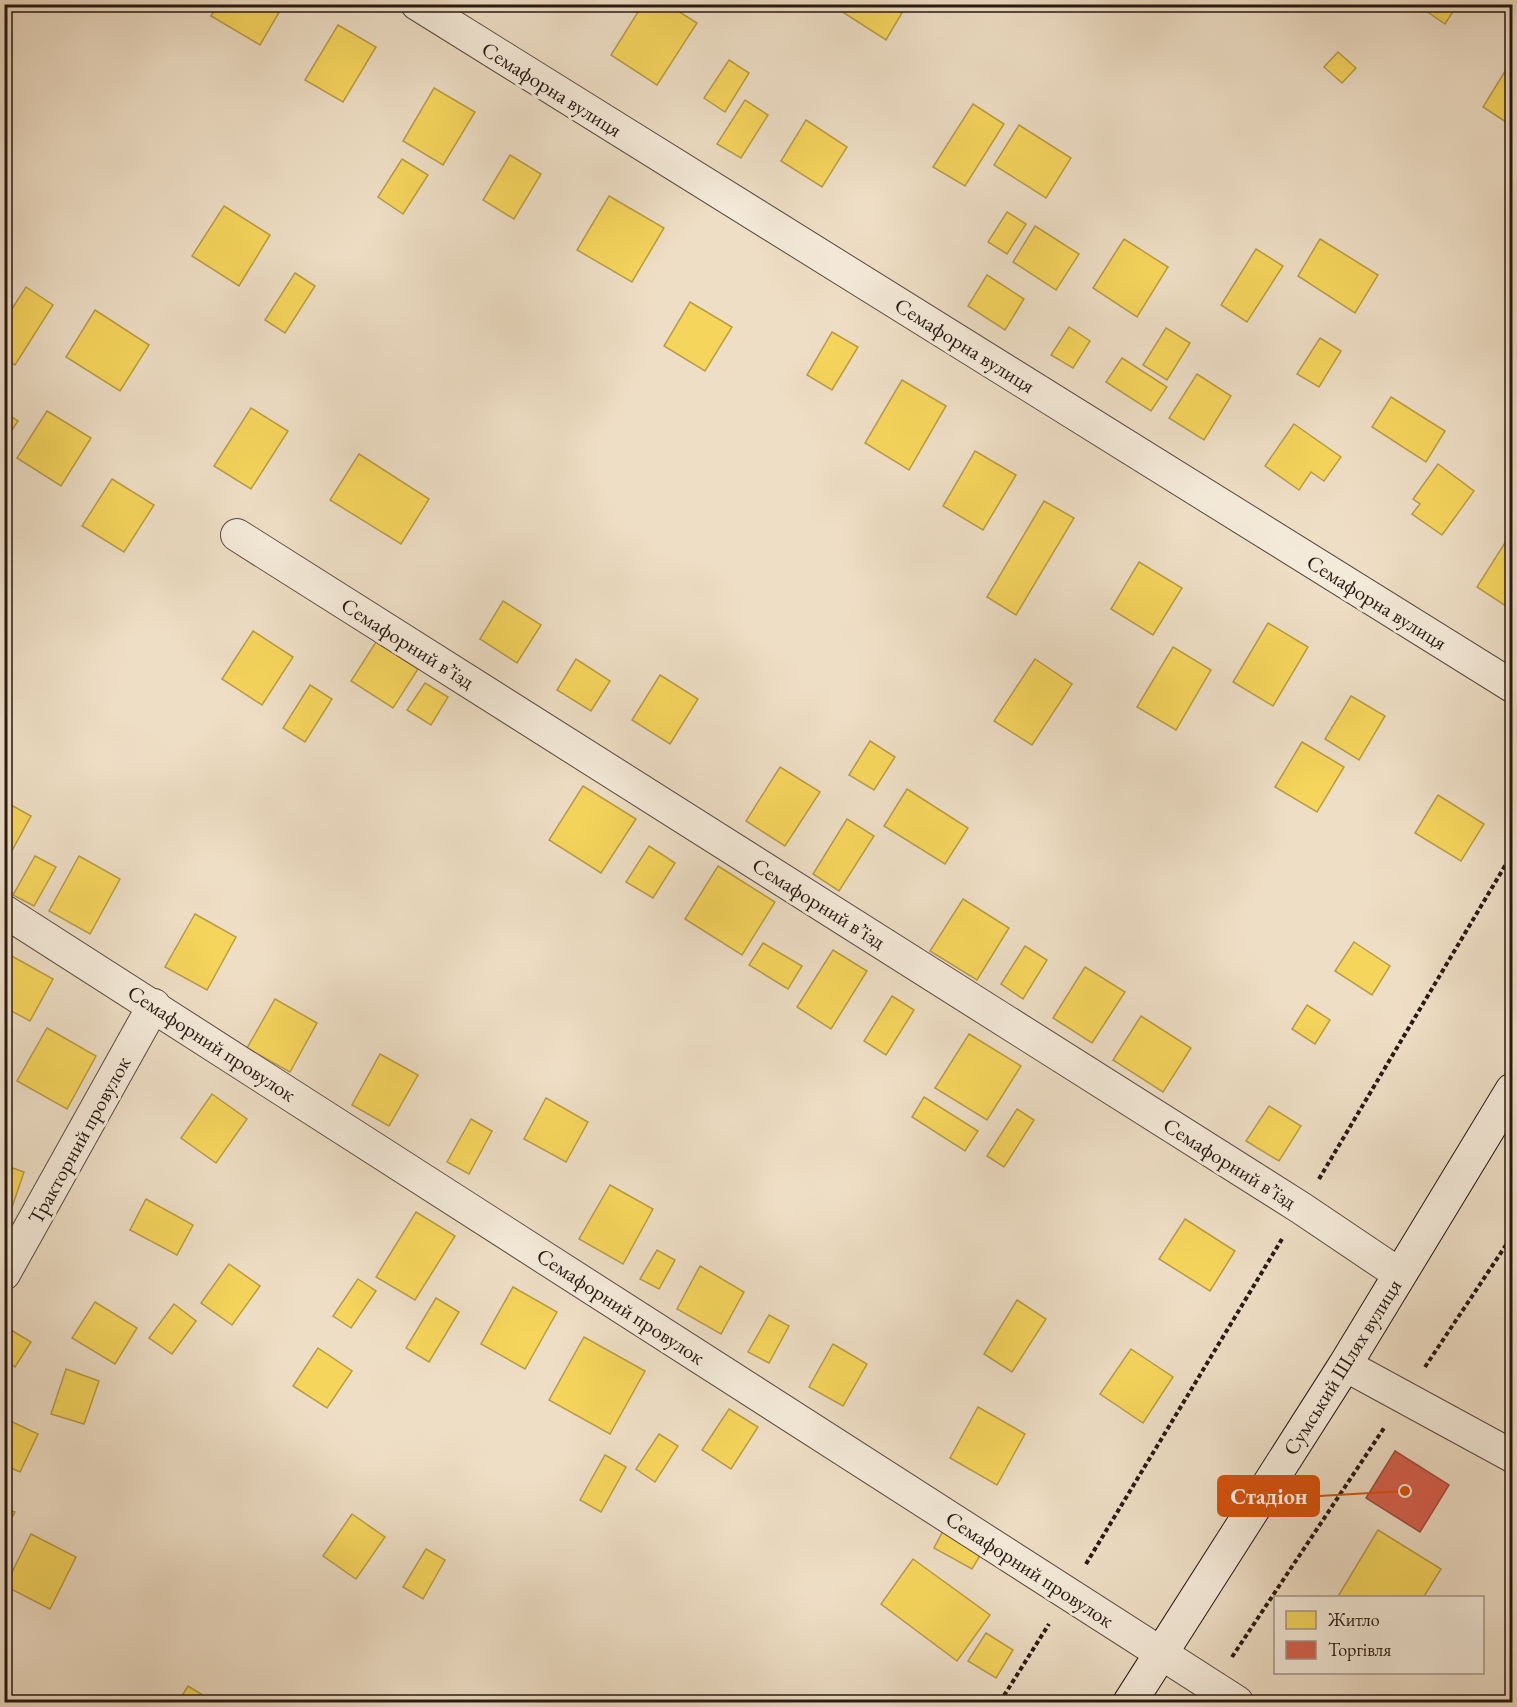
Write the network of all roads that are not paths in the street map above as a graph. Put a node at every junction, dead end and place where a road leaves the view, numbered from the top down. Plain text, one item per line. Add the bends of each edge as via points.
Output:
1 (417, 4) edge
2 (237, 535) dead end
3 (1512, 686) edge
4 (4, 911) edge
5 (154, 1005) junction
6 (1512, 1090) edge
7 (4, 1274) edge
8 (1399, 1274) junction
9 (1345, 1365) junction
10 (1512, 1456) edge
11 (1161, 1653) junction
12 (1225, 1695) edge
13 (1130, 1702) edge

1 - 3 street, Семафорна вулиця
2 - 8 street, Семафорний в’їзд via 1301,1208
4 - 5 street, Семафорний провулок
5 - 7 street, Тракторний провулок
5 - 11 street, Семафорний провулок
6 - 8 main road, Сумський Шлях вулиця
8 - 9 main road, Сумський Шлях вулиця
9 - 10 street
9 - 11 main road, Сумський Шлях вулиця
11 - 12 street, Семафорний провулок
11 - 13 main road, Сумський Шлях вулиця

